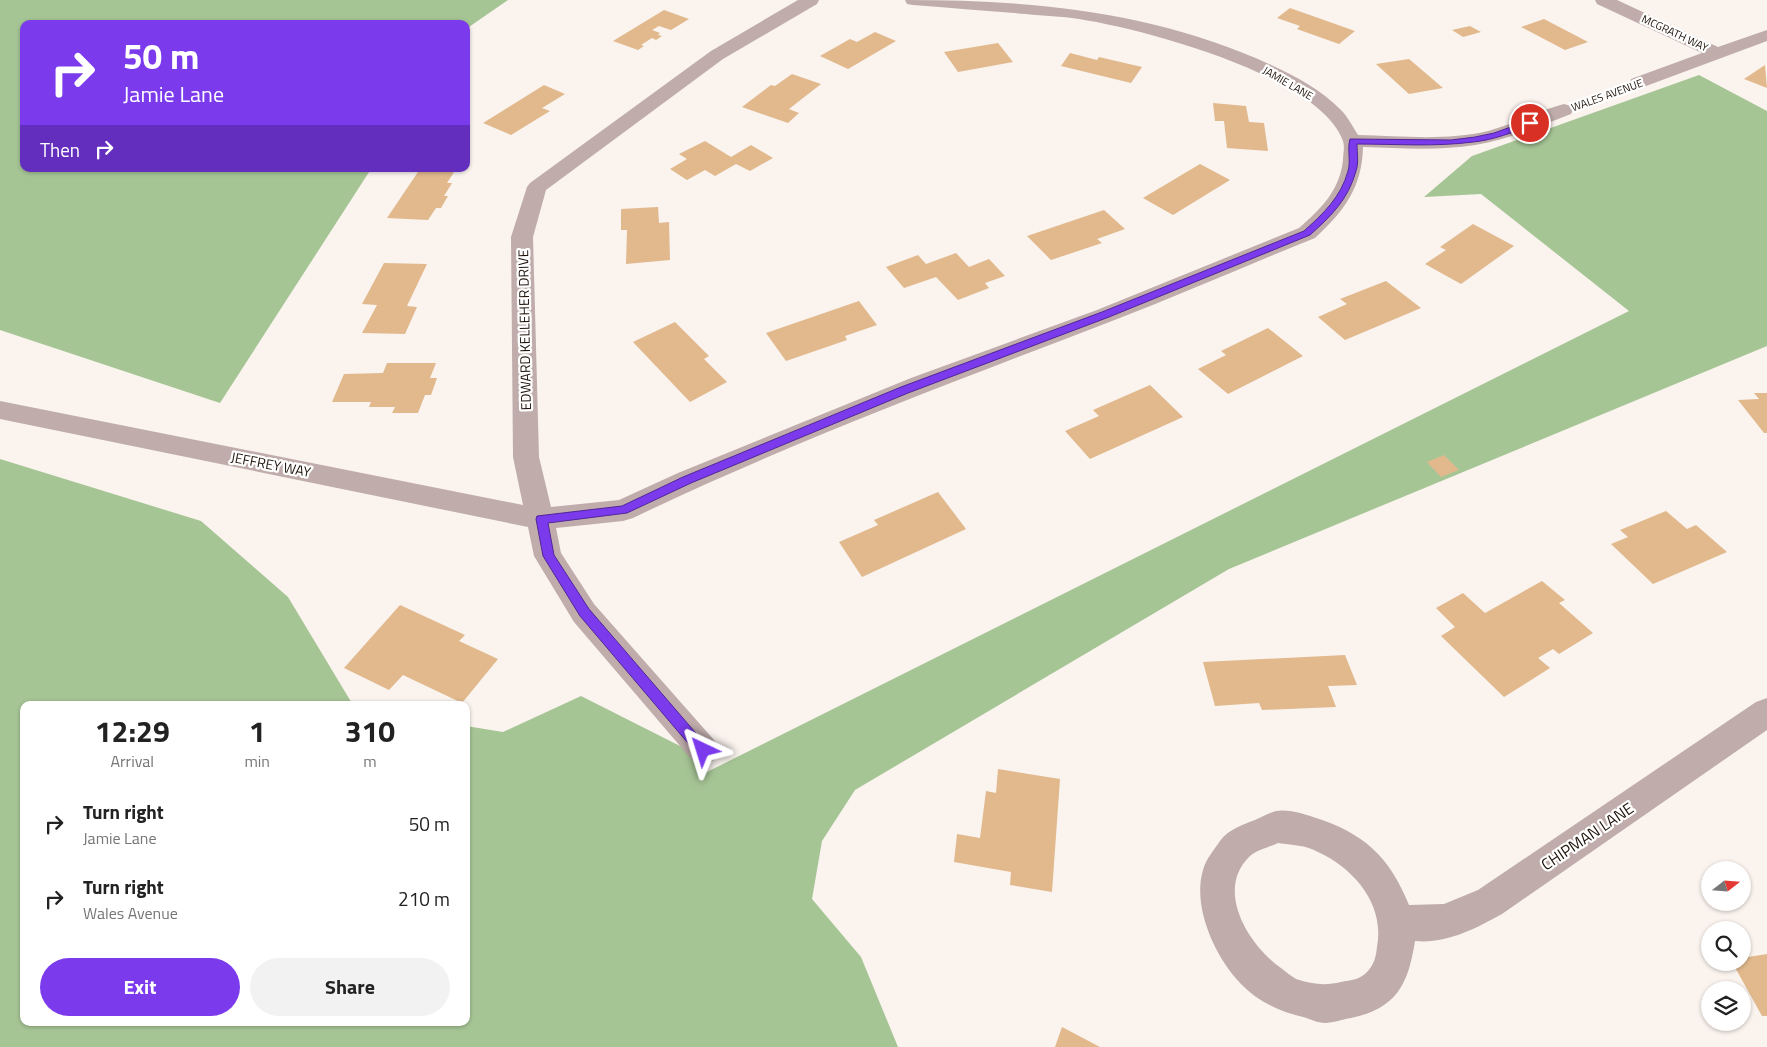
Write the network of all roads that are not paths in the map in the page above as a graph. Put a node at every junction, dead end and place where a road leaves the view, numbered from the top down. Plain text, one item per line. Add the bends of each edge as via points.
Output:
1 (812, 0) edge
2 (913, 0) edge
3 (1603, 0) edge
4 (1767, 35) edge
5 (1719, 54) junction
6 (1638, 83) road end
7 (1564, 110) road end
8 (1353, 141) junction
9 (0, 410) edge
10 (541, 519) junction
11 (1764, 719) edge
12 (703, 750) dead end
13 (1395, 920) junction

1 - 10 street, EDWARD KELLEHER DRIVE via 717,56 537,187 522,237 526,457
2 - 8 street, JAMIE LANE via 1084,14 1136,24 1203,43 1255,64 1307,92 1334,112
3 - 5 street, MCGRATH WAY
4 - 5 street, WALES AVENUE
5 - 6 street, WALES AVENUE
7 - 8 street, WALES AVENUE via 1475,140
8 - 10 street via 1353,170 1343,192 1333,209 1307,233 1105,315 903,391 687,480 623,510
9 - 10 street, JEFFREY WAY
10 - 12 street, EDWARD KELLEHER DRIVE via 548,556 584,613
11 - 13 street, CHIPMAN LANE via 1477,909 1444,923 1417,925
13 - 13 street via 1386,894 1371,870 1343,845 1310,830 1294,827 1262,830 1236,845 1227,857 1217,886 1221,921 1238,955 1266,984 1301,1001 1320,1005 1355,1001 1382,983 1390,970 1398,938

